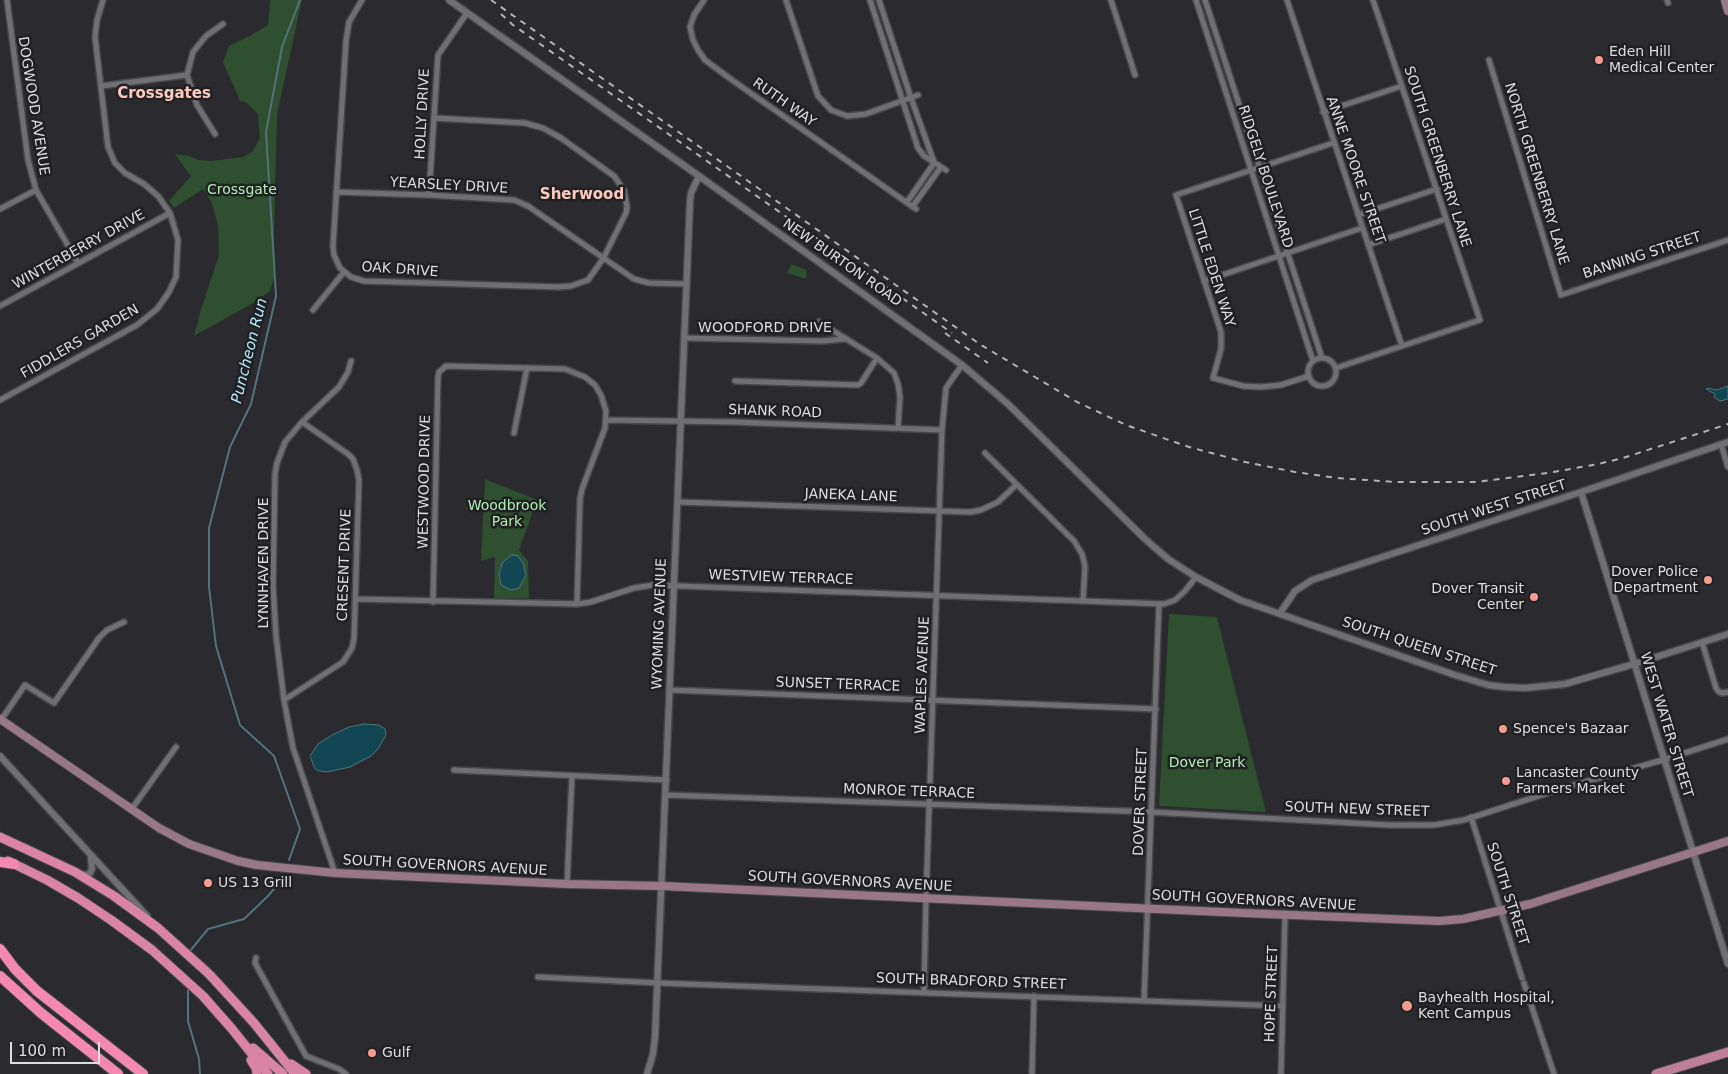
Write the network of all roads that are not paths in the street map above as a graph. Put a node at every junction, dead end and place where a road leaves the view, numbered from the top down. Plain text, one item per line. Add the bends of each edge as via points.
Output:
1 (7, 0) edge
2 (103, 0) edge
3 (362, 0) edge
4 (449, 0) edge
5 (704, 0) edge
6 (786, 0) edge
7 (870, 0) edge
8 (879, 0) edge
9 (1111, 0) edge
10 (1196, 0) edge
11 (1205, 0) edge
12 (1287, 0) edge
13 (1373, 0) edge
14 (1724, 0) edge
15 (1728, 11) edge
16 (467, 13) junction
17 (223, 24) dead end
18 (1489, 60) dead end
19 (187, 75) junction
20 (1136, 75) dead end
21 (101, 86) junction
22 (1233, 86) junction
23 (1402, 86) junction
24 (1225, 89) junction
25 (918, 95) dead end
26 (911, 98) junction
27 (903, 102) junction
28 (1323, 112) junction
29 (434, 118) junction
30 (215, 134) dead end
31 (1333, 143) junction
32 (934, 163) junction
33 (1260, 167) junction
34 (1252, 170) junction
35 (699, 176) junction
36 (1437, 189) junction
37 (36, 190) junction
38 (336, 192) junction
39 (429, 195) junction
40 (907, 202) junction
41 (0, 209) edge
42 (170, 213) junction
43 (1358, 215) junction
44 (1446, 219) junction
45 (1362, 228) junction
46 (1728, 240) edge
47 (1368, 245) junction
48 (1288, 252) junction
49 (1279, 255) junction
50 (603, 259) junction
51 (78, 263) junction
52 (344, 272) junction
53 (1204, 280) junction
54 (687, 284) junction
55 (1562, 294) joint
56 (0, 306) edge
57 (313, 310) dead end
58 (819, 322) dead end
59 (684, 338) junction
60 (845, 339) junction
61 (1402, 346) junction
62 (877, 358) junction
63 (1322, 358) junction
64 (351, 361) dead end
65 (1313, 361) junction
66 (962, 365) junction
67 (527, 368) junction
68 (1336, 368) junction
69 (1309, 376) junction
70 (735, 381) dead end
71 (0, 400) edge
72 (607, 420) junction
73 (681, 421) junction
74 (302, 422) junction
75 (898, 428) junction
76 (942, 430) junction
77 (514, 433) dead end
78 (1728, 442) edge
79 (1721, 444) junction
80 (985, 452) dead end
81 (1728, 467) edge
82 (1016, 485) junction
83 (1580, 492) junction
84 (678, 502) junction
85 (939, 511) junction
86 (1196, 578) junction
87 (674, 586) junction
88 (937, 595) junction
89 (356, 599) junction
90 (1083, 601) junction
91 (433, 602) junction
92 (577, 604) junction
93 (1159, 604) junction
94 (1280, 613) junction
95 (124, 622) dead end
96 (1728, 634) edge
97 (1702, 642) junction
98 (1634, 664) junction
99 (670, 690) junction
100 (1728, 692) edge
101 (933, 699) junction
102 (284, 700) junction
103 (1156, 709) junction
104 (2, 722) edge
105 (1728, 739) edge
106 (176, 747) dead end
107 (0, 756) edge
108 (1663, 760) junction
109 (454, 770) dead end
110 (572, 776) junction
111 (667, 780) junction
112 (666, 795) junction
113 (930, 804) junction
114 (131, 810) junction
115 (1152, 812) junction
116 (1471, 818) junction
117 (0, 837) edge
118 (1728, 841) edge
119 (1692, 852) junction
120 (91, 857) junction
121 (0, 858) edge
122 (0, 862) edge
123 (14, 864) junction
124 (75, 872) junction
125 (335, 873) junction
126 (567, 884) junction
127 (662, 886) junction
128 (926, 898) junction
129 (1148, 909) junction
130 (1501, 911) junction
131 (1285, 915) junction
132 (158, 928) junction
133 (0, 949) edge
134 (256, 958) dead end
135 (1728, 964) edge
136 (0, 976) edge
137 (538, 977) dead end
138 (658, 983) junction
139 (924, 992) junction
140 (203, 996) junction
141 (1034, 996) junction
142 (1144, 1001) junction
143 (1283, 1006) junction
144 (232, 1029) junction
145 (1728, 1052) edge
146 (281, 1057) junction
147 (118, 1074) edge
148 (143, 1074) edge
149 (257, 1074) edge
150 (268, 1074) edge
151 (283, 1074) edge
152 (295, 1074) edge
153 (306, 1074) edge
154 (346, 1074) edge
155 (648, 1074) edge
156 (1032, 1074) edge
157 (1281, 1074) edge
158 (1554, 1074) edge
159 (1656, 1074) edge

1 - 37 street, DOGWOOD AVENUE via 28,160
2 - 21 street, FIDDLERS GARDEN via 95,37
3 - 38 street, OAK DRIVE via 346,32
4 - 16 street, NEW BURTON ROAD
5 - 40 street, RUTH WAY via 690,26 693,40 705,60
6 - 27 street via 818,96 832,110 848,116 866,114
7 - 27 street
8 - 26 street
9 - 20 street
10 - 24 street, RIDGELY BOULEVARD
11 - 22 street
12 - 28 street, ANNE MOORE STREET
13 - 23 street, SOUTH GREENBERRY LANE
14 - 15 main road
16 - 29 street, HOLLY DRIVE via 438,55
16 - 35 street, NEW BURTON ROAD
17 - 19 street via 206,36 193,52
18 - 55 street, NORTH GREENBERRY LANE
19 - 21 street
19 - 30 street via 197,105
21 - 42 street, FIDDLERS GARDEN via 108,147 115,164 158,196
22 - 24 street
22 - 33 street
23 - 28 street
23 - 36 street, SOUTH GREENBERRY LANE
24 - 34 street, RIDGELY BOULEVARD
25 - 26 street
26 - 27 street
26 - 32 street
27 - 32 street via 918,148
28 - 31 street, ANNE MOORE STREET
29 - 39 street, HOLLY DRIVE
29 - 50 street, OAK DRIVE via 525,123 544,128 614,176 624,190 627,206
31 - 33 street
31 - 43 street, ANNE MOORE STREET
32 - 40 street
32 - 40 street via 943,168 914,207
33 - 34 street
33 - 48 street
34 - 49 street, RIDGELY BOULEVARD
34 - 53 street, LITTLE EDEN WAY via 1176,195
35 - 54 street, WYOMING AVENUE via 690,201
35 - 66 street, NEW BURTON ROAD
36 - 43 street
36 - 44 street, SOUTH GREENBERRY LANE
37 - 41 street
37 - 51 street, DOGWOOD AVENUE
38 - 39 street, YEARSLEY DRIVE
38 - 52 street, OAK DRIVE via 333,246 337,263
39 - 50 street, YEARSLEY DRIVE via 494,198 522,203
42 - 51 street, WINTERBERRY DRIVE
42 - 71 street, FIDDLERS GARDEN via 178,240 178,266 169,292 157,309 137,325
43 - 45 street, ANNE MOORE STREET
44 - 47 street
44 - 61 street, SOUTH GREENBERRY LANE via 1480,320
45 - 47 street, ANNE MOORE STREET
45 - 48 street
46 - 55 street, BANNING STREET
47 - 61 street, ANNE MOORE STREET
48 - 49 street
48 - 63 street
49 - 53 street
49 - 65 street, RIDGELY BOULEVARD
50 - 52 street, OAK DRIVE via 588,280 559,287 364,281
50 - 54 street, YEARSLEY DRIVE via 641,282
51 - 56 street, WINTERBERRY DRIVE
52 - 57 street
53 - 69 street, LITTLE EDEN WAY via 1221,332 1220,354 1213,378 1242,386 1261,387
54 - 59 street, WYOMING AVENUE
58 - 60 street
59 - 60 street, WOODFORD DRIVE
59 - 73 street, WYOMING AVENUE
60 - 62 street
61 - 68 street
62 - 70 street via 858,385
62 - 75 street via 894,373 898,384
63 - 65 street
63 - 68 street via 1330,360
64 - 74 street, LYNNHAVEN DRIVE via 339,387
65 - 69 street via 1308,370
66 - 76 street, WAPLES AVENUE via 946,388
66 - 86 street, NEW BURTON ROAD via 1008,404 1145,539
67 - 72 street via 565,370 586,377 601,394
67 - 77 street
67 - 91 street, WESTWOOD DRIVE via 446,366 440,372
68 - 69 street via 1334,380 1326,386 1313,383
72 - 73 street, SHANK ROAD
72 - 92 street via 582,489
73 - 75 street, SHANK ROAD
73 - 84 street, WYOMING AVENUE
74 - 89 street, CRESENT DRIVE via 348,454 357,470
74 - 102 street, LYNNHAVEN DRIVE via 285,442 275,474 273,586
75 - 76 street, SHANK ROAD
76 - 85 street, WAPLES AVENUE
78 - 79 street, SOUTH WEST STREET
79 - 81 street
79 - 83 street, SOUTH WEST STREET
80 - 82 street
82 - 85 street, JANEKA LANE via 998,502 980,510
82 - 90 street via 1074,541 1082,554 1085,566
83 - 94 street, SOUTH WEST STREET via 1312,580 1294,591
83 - 98 street, WEST WATER STREET
84 - 85 street, JANEKA LANE
84 - 87 street, WYOMING AVENUE
85 - 88 street, WAPLES AVENUE
86 - 93 street, WESTVIEW TERRACE via 1175,600
86 - 94 street, SOUTH QUEEN STREET via 1240,600
87 - 88 street, WESTVIEW TERRACE
87 - 92 street, WESTVIEW TERRACE via 634,588
87 - 99 street, WYOMING AVENUE
88 - 90 street, WESTVIEW TERRACE
88 - 101 street, WAPLES AVENUE
89 - 91 street, WESTVIEW TERRACE
89 - 102 street, CRESENT DRIVE via 352,648 343,662
90 - 93 street, WESTVIEW TERRACE
91 - 92 street, WESTVIEW TERRACE
93 - 103 street, DOVER STREET
94 - 98 street, SOUTH QUEEN STREET via 1455,675 1504,688 1562,685
95 - 104 street via 99,638 54,704 25,685
96 - 97 street, SOUTH QUEEN STREET
97 - 98 street, SOUTH QUEEN STREET
97 - 100 street via 1716,688 1724,694
98 - 108 street, WEST WATER STREET
99 - 101 street, SUNSET TERRACE
99 - 111 street, WYOMING AVENUE
101 - 103 street, SUNSET TERRACE
101 - 113 street, WAPLES AVENUE
102 - 125 street, LYNNHAVEN DRIVE via 294,748
103 - 115 street, DOVER STREET
104 - 114 main road, SOUTH GOVERNORS AVENUE
105 - 108 street, SOUTH NEW STREET
106 - 114 street
107 - 120 street
108 - 116 street, SOUTH NEW STREET
108 - 119 street, WEST WATER STREET
109 - 110 street
110 - 111 street
110 - 126 street
111 - 112 street, WYOMING AVENUE
112 - 113 street, MONROE TERRACE
112 - 127 street, WYOMING AVENUE
113 - 115 street, MONROE TERRACE
113 - 128 street, WAPLES AVENUE
114 - 125 main road, SOUTH GOVERNORS AVENUE via 158,828 199,848 238,861
115 - 116 street, SOUTH NEW STREET via 1434,825
115 - 129 street, DOVER STREET
116 - 130 street, SOUTH STREET
117 - 124 highway
118 - 119 main road, SOUTH GOVERNORS AVENUE
119 - 130 main road, SOUTH GOVERNORS AVENUE
119 - 135 street, WEST WATER STREET
120 - 124 street via 90,873
120 - 132 street
121 - 123 highway
122 - 123 highway
123 - 140 highway via 47,880 111,920
124 - 132 highway
125 - 126 main road, SOUTH GOVERNORS AVENUE
126 - 127 main road, SOUTH GOVERNORS AVENUE
127 - 128 main road, SOUTH GOVERNORS AVENUE
127 - 138 street, WYOMING AVENUE
128 - 129 main road, SOUTH GOVERNORS AVENUE
128 - 139 street, WAPLES AVENUE
129 - 131 main road, SOUTH GOVERNORS AVENUE
129 - 142 street, DOVER STREET
130 - 131 main road, SOUTH GOVERNORS AVENUE via 1439,921
130 - 158 street, SOUTH STREET
131 - 143 street, HOPE STREET
132 - 146 highway via 209,974
133 - 148 highway via 37,991
134 - 154 street via 255,962 306,1056
136 - 147 highway
137 - 138 street, SOUTH BRADFORD STREET
138 - 139 street, SOUTH BRADFORD STREET
138 - 155 street, WYOMING AVENUE via 654,1050
139 - 141 street, SOUTH BRADFORD STREET
140 - 144 highway
140 - 149 highway via 254,1064
141 - 142 street, SOUTH BRADFORD STREET
141 - 156 street
142 - 143 street, SOUTH BRADFORD STREET
143 - 157 street, HOPE STREET
144 - 150 highway
144 - 151 highway
145 - 159 main road
146 - 152 highway
146 - 153 highway

